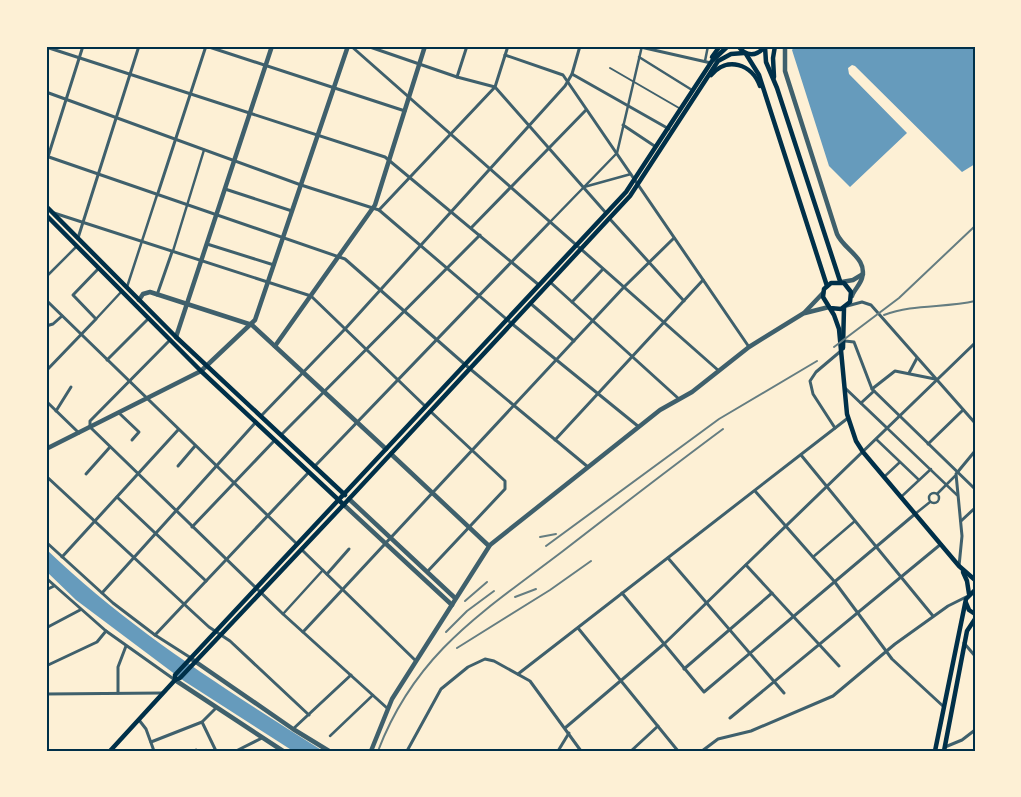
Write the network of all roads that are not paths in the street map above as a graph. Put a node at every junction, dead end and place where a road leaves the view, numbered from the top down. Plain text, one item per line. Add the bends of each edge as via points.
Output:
1 (83, 46) edge
2 (139, 46) edge
3 (206, 46) edge
4 (272, 46) edge
5 (350, 46) edge
6 (367, 46) edge
7 (425, 46) edge
8 (467, 46) edge
9 (508, 46) edge
10 (580, 46) edge
11 (636, 46) edge
12 (708, 46) edge
13 (720, 46) edge
14 (728, 46) edge
15 (738, 46) edge
16 (765, 46) edge
17 (775, 46) edge
18 (785, 46) edge
19 (46, 47) edge
20 (642, 47) edge
21 (745, 53) junction
22 (505, 55) junction
23 (639, 57) junction
24 (80, 58) junction
25 (709, 62) junction
26 (419, 64) junction
27 (266, 66) junction
28 (610, 68) dead end
29 (130, 74) junction
30 (572, 74) junction
31 (457, 77) junction
32 (707, 80) junction
33 (634, 81) junction
34 (568, 82) junction
35 (495, 87) junction
36 (334, 88) junction
37 (777, 88) junction
38 (693, 91) junction
39 (46, 92) edge
40 (189, 93) junction
41 (409, 98) junction
42 (767, 99) junction
43 (66, 100) junction
44 (628, 105) junction
45 (586, 110) junction
46 (681, 110) junction
47 (405, 111) junction
48 (250, 113) junction
49 (117, 118) junction
50 (623, 125) junction
51 (529, 126) junction
52 (669, 129) junction
53 (450, 134) junction
54 (318, 136) junction
55 (174, 139) junction
56 (548, 148) junction
57 (656, 148) junction
58 (204, 150) junction
59 (616, 153) junction
60 (47, 156) edge
61 (390, 160) junction
62 (234, 161) junction
63 (46, 163) edge
64 (490, 169) junction
65 (99, 174) junction
66 (631, 174) junction
67 (410, 176) junction
68 (635, 180) junction
69 (301, 185) junction
70 (639, 186) junction
71 (510, 187) junction
72 (584, 188) junction
73 (225, 189) junction
74 (158, 193) junction
75 (188, 204) junction
76 (46, 206) edge
77 (376, 209) junction
78 (292, 211) junction
79 (451, 211) junction
80 (606, 212) junction
81 (54, 213) junction
82 (217, 214) junction
83 (46, 215) edge
84 (609, 218) junction
85 (550, 222) junction
86 (83, 223) junction
87 (472, 228) junction
88 (480, 235) junction
89 (77, 236) junction
90 (283, 237) junction
91 (674, 238) junction
92 (143, 242) junction
93 (207, 244) junction
94 (420, 244) junction
95 (77, 245) junction
96 (576, 245) junction
97 (581, 249) junction
98 (172, 252) junction
99 (340, 256) junction
100 (201, 262) junction
101 (513, 262) junction
102 (649, 262) junction
103 (274, 265) junction
104 (99, 268) junction
105 (447, 268) junction
106 (603, 269) junction
107 (862, 274) junction
108 (46, 277) edge
109 (703, 280) junction
110 (550, 282) junction
111 (841, 282) junction
112 (268, 284) junction
113 (539, 285) junction
114 (826, 286) junction
115 (624, 287) junction
116 (124, 289) junction
117 (380, 289) junction
118 (823, 293) junction
119 (157, 294) junction
120 (479, 295) junction
121 (311, 296) junction
122 (852, 297) junction
123 (46, 300) edge
124 (138, 300) junction
125 (684, 301) junction
126 (572, 302) junction
127 (530, 303) junction
128 (187, 304) junction
129 (846, 307) junction
130 (829, 308) junction
131 (404, 311) junction
132 (802, 314) junction
133 (62, 316) junction
134 (149, 318) junction
135 (96, 319) junction
136 (506, 319) junction
137 (593, 321) junction
138 (511, 323) junction
139 (664, 323) junction
140 (250, 324) junction
141 (46, 326) edge
142 (345, 329) junction
143 (81, 334) junction
144 (176, 337) junction
145 (436, 339) junction
146 (171, 340) junction
147 (845, 341) junction
148 (574, 342) junction
149 (975, 343) edge
150 (275, 346) junction
151 (749, 348) junction
152 (366, 350) junction
153 (842, 350) junction
154 (632, 356) junction
155 (917, 358) junction
156 (107, 360) junction
157 (557, 360) junction
158 (464, 364) junction
159 (206, 366) junction
160 (469, 368) junction
161 (200, 371) junction
162 (718, 371) junction
163 (46, 372) edge
164 (303, 372) junction
165 (909, 373) junction
166 (398, 380) junction
167 (936, 380) junction
168 (129, 382) junction
169 (71, 387) dead end
170 (845, 388) junction
171 (873, 390) junction
172 (324, 392) junction
173 (598, 393) junction
174 (146, 398) junction
175 (679, 399) junction
176 (46, 401) edge
177 (861, 403) junction
178 (426, 406) junction
179 (514, 406) junction
180 (963, 410) junction
181 (56, 411) junction
182 (430, 411) junction
183 (119, 412) junction
184 (261, 416) junction
185 (900, 416) junction
186 (848, 418) junction
187 (256, 422) junction
188 (357, 422) junction
189 (975, 423) edge
190 (90, 427) junction
191 (640, 427) junction
192 (835, 428) junction
193 (887, 428) junction
194 (178, 430) junction
195 (79, 433) junction
196 (280, 435) junction
197 (876, 439) junction
198 (132, 440) dead end
199 (275, 440) junction
200 (555, 440) junction
201 (928, 444) junction
202 (196, 446) junction
203 (110, 448) junction
204 (46, 449) edge
205 (386, 449) junction
206 (473, 451) junction
207 (975, 451) edge
208 (863, 452) junction
209 (391, 454) junction
210 (801, 455) junction
211 (900, 462) junction
212 (178, 466) dead end
213 (216, 466) junction
214 (314, 467) junction
215 (588, 467) junction
216 (930, 469) junction
217 (957, 471) junction
218 (309, 472) junction
219 (86, 474) dead end
220 (138, 475) junction
221 (46, 476) edge
222 (956, 476) junction
223 (884, 477) junction
224 (919, 480) junction
225 (234, 483) junction
226 (946, 484) junction
227 (827, 487) junction
228 (975, 489) edge
229 (754, 491) junction
230 (344, 494) junction
231 (433, 494) junction
232 (937, 494) junction
233 (958, 496) junction
234 (117, 497) junction
235 (900, 497) junction
236 (339, 500) junction
237 (349, 500) junction
238 (930, 502) junction
239 (344, 505) junction
240 (975, 508) edge
241 (176, 511) junction
242 (915, 514) junction
243 (268, 516) junction
244 (95, 521) junction
245 (855, 521) junction
246 (961, 521) junction
247 (786, 526) junction
248 (192, 527) junction
249 (469, 528) junction
250 (156, 533) junction
251 (392, 539) junction
252 (46, 542) edge
253 (387, 544) junction
254 (941, 544) junction
255 (298, 545) junction
256 (489, 546) junction
257 (876, 546) junction
258 (350, 549) dead end
259 (302, 550) junction
260 (62, 557) junction
261 (134, 557) junction
262 (813, 557) junction
263 (668, 558) junction
264 (226, 560) junction
265 (746, 565) junction
266 (959, 566) junction
267 (323, 570) junction
268 (427, 572) junction
269 (327, 574) junction
270 (901, 577) junction
271 (46, 578) edge
272 (975, 580) edge
273 (206, 581) junction
274 (834, 581) junction
275 (54, 586) junction
276 (256, 589) junction
277 (46, 590) edge
278 (344, 590) junction
279 (975, 590) edge
280 (102, 593) junction
281 (261, 593) junction
282 (622, 593) junction
283 (772, 593) junction
284 (455, 598) junction
285 (967, 598) junction
286 (707, 603) junction
287 (184, 604) junction
288 (452, 605) junction
289 (80, 610) junction
290 (859, 613) junction
291 (283, 614) junction
292 (975, 614) edge
293 (793, 616) junction
294 (933, 616) junction
295 (975, 619) edge
296 (46, 628) edge
297 (578, 628) junction
298 (730, 630) junction
299 (106, 631) junction
300 (216, 632) junction
301 (303, 632) junction
302 (155, 635) junction
303 (221, 635) junction
304 (964, 643) junction
305 (664, 644) junction
306 (820, 645) junction
307 (126, 646) junction
308 (886, 651) junction
309 (750, 653) junction
310 (975, 656) edge
311 (416, 661) junction
312 (192, 662) junction
313 (46, 666) edge
314 (839, 666) dead end
315 (684, 668) junction
316 (518, 674) junction
317 (351, 675) junction
318 (177, 678) junction
319 (620, 681) junction
320 (775, 683) junction
321 (118, 693) junction
322 (163, 693) junction
323 (46, 694) edge
324 (784, 694) dead end
325 (373, 695) junction
326 (216, 708) junction
327 (387, 708) junction
328 (944, 708) junction
329 (309, 715) junction
330 (730, 718) dead end
331 (139, 720) junction
332 (202, 722) junction
333 (658, 726) junction
334 (565, 728) junction
335 (293, 729) junction
336 (975, 730) edge
337 (568, 733) junction
338 (330, 736) dead end
339 (263, 738) junction
340 (151, 742) junction
341 (944, 749) edge
342 (110, 751) edge
343 (154, 751) edge
344 (216, 751) edge
345 (236, 751) edge
346 (283, 751) edge
347 (329, 751) edge
348 (371, 751) edge
349 (407, 751) edge
350 (558, 751) edge
351 (581, 751) edge
352 (631, 751) edge
353 (678, 751) edge
354 (702, 751) edge
355 (936, 751) edge

1 - 24 street
2 - 29 street
3 - 27 street
3 - 40 street
4 - 27 street
5 - 36 street
5 - 41 street
6 - 26 street
7 - 26 street
8 - 31 street
9 - 22 street
10 - 30 street
11 - 20 street
12 - 25 street
13 - 25 main road
14 - 25 main road
15 - 21 main road
16 - 21 main road via 757,54
16 - 37 main road via 766,62
17 - 37 main road via 773,66
18 - 107 street via 784,71 837,234 844,246 859,259
19 - 24 street
20 - 23 street
20 - 25 street
21 - 32 main road via 731,54 720,60
21 - 42 main road via 757,69
22 - 34 street via 562,74
22 - 35 street
23 - 33 street
23 - 38 street
24 - 29 street
24 - 43 street
25 - 38 main road
26 - 31 street
26 - 41 street
27 - 36 street
27 - 48 street
28 - 33 lane
29 - 40 street
29 - 49 street
30 - 34 street
30 - 44 street
31 - 35 street
32 - 42 main road via 723,66 742,66 754,76
32 - 70 main road
33 - 44 street
33 - 46 lane
34 - 45 street
34 - 51 street
35 - 51 street
35 - 53 street
36 - 47 street
36 - 54 street
37 - 111 main road
38 - 46 main road
39 - 43 street
40 - 48 street
40 - 55 street
41 - 47 street
41 - 53 street
42 - 114 main road
43 - 49 street
43 - 60 street
44 - 50 street
44 - 52 street
45 - 56 street
45 - 59 street
46 - 52 main road
47 - 61 street
48 - 54 street
48 - 62 street
49 - 55 street
49 - 65 street
50 - 57 street
50 - 59 street
51 - 56 street
51 - 64 street
52 - 57 main road
53 - 64 street
53 - 67 street
54 - 61 street
54 - 69 street
55 - 58 street
55 - 74 street
56 - 71 street
56 - 72 street
57 - 68 main road
58 - 62 street
58 - 75 street
59 - 66 street
59 - 72 street
60 - 63 street
60 - 65 street
61 - 67 street
61 - 77 street
62 - 69 street
62 - 73 street
64 - 71 street
64 - 79 street
65 - 74 street
65 - 86 street
66 - 68 street
66 - 72 street
67 - 77 street
67 - 79 street
68 - 70 street
68 - 80 main road
69 - 77 street
69 - 78 street
70 - 84 main road
70 - 91 street
71 - 85 street
71 - 87 street
72 - 80 street
72 - 85 street
73 - 78 street
73 - 82 street
74 - 75 street
74 - 92 street
75 - 82 street
75 - 98 street
76 - 81 main road
77 - 94 street
77 - 99 street
78 - 90 street
79 - 87 street
79 - 94 street
80 - 96 main road
81 - 86 street
81 - 89 main road
82 - 90 street
82 - 93 street
83 - 95 main road
84 - 97 main road
84 - 102 street
85 - 96 street
85 - 101 street
86 - 89 street
86 - 92 street
87 - 88 street
88 - 101 street
88 - 105 street
89 - 95 street via 72,240
89 - 116 main road
90 - 99 street
90 - 103 street
91 - 102 street
91 - 109 street
92 - 98 street
92 - 116 street
93 - 100 street
93 - 103 street
94 - 105 street
94 - 117 street
95 - 104 main road
95 - 108 street
96 - 97 street
96 - 113 main road
97 - 106 street
97 - 110 main road
98 - 100 street
98 - 119 street
99 - 117 street
99 - 121 street
100 - 112 street
100 - 128 street
101 - 113 street
101 - 120 street
102 - 115 street
102 - 125 street
103 - 112 street
104 - 116 main road
104 - 135 street via 74,295
105 - 120 street
105 - 131 street
106 - 115 street
106 - 126 street
107 - 111 street
107 - 122 street
109 - 125 street
109 - 151 street
110 - 126 street
110 - 127 main road
111 - 114 main road
111 - 122 main road via 850,290
112 - 121 street
112 - 140 street via 257,316
113 - 136 main road
114 - 118 main road
115 - 137 street
115 - 139 street
116 - 124 main road
116 - 134 main road
116 - 135 street
117 - 131 street
117 - 142 street
118 - 130 main road
118 - 132 street
119 - 124 street via 146,292
119 - 128 street
120 - 136 street
120 - 145 street
121 - 142 street
121 - 150 street
122 - 129 main road
123 - 133 street
124 - 144 main road
125 - 139 street
126 - 137 street
127 - 138 main road
127 - 148 street
128 - 140 street
128 - 144 street
129 - 130 main road
129 - 147 main road
129 - 155 street via 859,302 869,304
130 - 132 street
130 - 153 main road via 838,326
131 - 145 street
131 - 152 street
132 - 151 street
133 - 141 street
133 - 143 street
134 - 146 main road
134 - 156 street
135 - 143 street
136 - 138 street
136 - 158 main road
137 - 148 street
137 - 154 street
138 - 157 street
138 - 160 main road
139 - 154 street
139 - 162 street
140 - 150 street
140 - 159 street
142 - 152 street
142 - 164 street
143 - 156 street
143 - 163 street
144 - 159 main road
145 - 158 street
145 - 166 street
146 - 161 main road
146 - 168 street
147 - 153 main road
147 - 171 street via 854,342
148 - 157 street
149 - 167 street
150 - 164 street
151 - 162 street
152 - 166 street
152 - 172 street
153 - 170 main road
153 - 192 street via 810,381 813,394
154 - 173 street
154 - 175 street
155 - 165 street
155 - 167 street
156 - 168 street
157 - 173 street
157 - 179 street
158 - 160 street
158 - 178 main road
159 - 161 street
159 - 184 main road
160 - 179 street
160 - 182 main road
161 - 174 street
161 - 187 main road
162 - 175 street
164 - 172 street
164 - 184 street
165 - 167 street
165 - 171 street via 892,372
166 - 178 street
166 - 188 street
167 - 180 street
167 - 185 street
168 - 174 street
168 - 190 street via 90,421
169 - 181 street
170 - 177 street
170 - 186 main road
171 - 177 street
171 - 185 street
172 - 188 street
172 - 196 street
173 - 191 street
173 - 200 street
174 - 183 street
174 - 194 street
175 - 191 street
176 - 181 street
177 - 193 street
178 - 205 main road
179 - 200 street
179 - 206 street
180 - 189 street
180 - 201 street
181 - 195 street
182 - 206 street
182 - 209 main road
183 - 190 street
183 - 198 street via 139,432
184 - 196 main road
185 - 193 street
185 - 201 street
186 - 192 street
186 - 208 main road
187 - 199 main road
187 - 213 street
188 - 205 street
188 - 214 street
190 - 195 street
190 - 203 street
191 - 215 street
192 - 210 street
193 - 197 street
193 - 216 street
194 - 202 street
194 - 220 street
195 - 204 street
196 - 214 main road
197 - 208 street
197 - 211 street
199 - 218 main road
199 - 225 street
200 - 215 street
201 - 217 street
202 - 212 street
202 - 213 street
203 - 219 street
203 - 220 street
205 - 230 main road
206 - 231 street
206 - 249 street via 506,485
207 - 217 street
208 - 223 main road
208 - 227 street
209 - 231 street
209 - 237 main road
210 - 227 street
210 - 229 street
211 - 223 street
211 - 224 street
213 - 225 street
213 - 241 street
214 - 230 main road
215 - 256 street
216 - 224 street
216 - 226 street
217 - 222 street
217 - 228 street
218 - 236 main road
218 - 243 street
220 - 234 street
220 - 241 street
221 - 244 street
222 - 226 street
222 - 233 street
223 - 235 main road
224 - 235 street
225 - 243 street
225 - 248 street
226 - 232 street
226 - 233 street
227 - 245 street
227 - 247 street
229 - 247 street
229 - 263 street
230 - 236 main road
230 - 237 main road
231 - 249 street
231 - 251 street
232 - 238 street via 930,494
232 - 238 street via 937,502
233 - 246 street
234 - 244 street
234 - 250 street
235 - 242 main road
236 - 239 main road
236 - 255 main road
237 - 239 main road
237 - 251 street
238 - 242 street
239 - 253 street
239 - 259 main road
240 - 246 street
241 - 248 street
241 - 250 street
242 - 254 main road
242 - 257 street
243 - 255 street
243 - 264 street
244 - 260 street
244 - 261 street
245 - 257 street
245 - 262 street
246 - 266 street
247 - 262 street
247 - 265 street
248 - 264 street
249 - 256 street
249 - 268 street
250 - 261 street
250 - 273 street
251 - 253 street
251 - 268 street
252 - 260 street
253 - 278 street
253 - 288 street
254 - 266 main road
254 - 270 street
255 - 276 main road
256 - 284 street
257 - 270 street
257 - 274 street
258 - 269 street
259 - 267 street
259 - 281 main road
260 - 280 street
261 - 280 street
261 - 287 street
262 - 274 street
263 - 282 street
263 - 286 street
264 - 273 street
264 - 276 street
265 - 283 street
265 - 286 street
266 - 272 main road
266 - 285 main road via 967,579
267 - 269 street
267 - 291 street
268 - 284 street
269 - 278 street
270 - 290 street
270 - 294 street
271 - 275 street
273 - 287 street
274 - 290 street
274 - 293 street
275 - 277 street
275 - 289 street
276 - 281 street
276 - 300 main road
278 - 301 street
278 - 311 street
279 - 285 main road
280 - 302 street
281 - 291 street
281 - 303 main road
282 - 297 street
282 - 305 street
283 - 293 street
283 - 298 street
284 - 288 street
285 - 292 main road via 968,609
285 - 294 street
285 - 328 main road
286 - 298 street
286 - 305 street
287 - 300 street
287 - 302 street
288 - 311 street
289 - 296 street
289 - 299 street
290 - 306 street
290 - 308 street
291 - 301 street
293 - 306 street
293 - 309 street
294 - 308 street
295 - 304 main road
297 - 316 street
297 - 319 street
298 - 309 street
298 - 315 street
299 - 307 street
299 - 313 street via 97,642
300 - 303 street
300 - 312 main road
301 - 317 street
302 - 312 street
303 - 312 main road
303 - 329 street
304 - 310 street
304 - 341 main road
305 - 315 street
305 - 319 street
306 - 314 street
306 - 320 street
307 - 318 street
307 - 321 street via 117,672
308 - 328 street
308 - 354 street via 836,694 757,728 718,739
309 - 315 street via 704,692
309 - 320 street
311 - 327 street
312 - 318 main road
312 - 335 street
316 - 334 street via 530,681
316 - 349 street via 490,659 468,666 442,689
317 - 325 street
317 - 329 street
318 - 322 main road
318 - 326 street
319 - 333 street
319 - 334 street
320 - 324 street
320 - 330 street
321 - 322 street
321 - 323 street
322 - 331 main road
325 - 327 street
325 - 338 street
326 - 332 street
326 - 339 street
327 - 348 street
328 - 355 main road
329 - 335 street
331 - 340 street
331 - 342 main road
332 - 340 street
332 - 344 street
333 - 352 street
333 - 353 street
334 - 337 street
335 - 347 street
336 - 341 street
337 - 350 street
337 - 351 street
339 - 345 street
339 - 346 street
340 - 343 street

